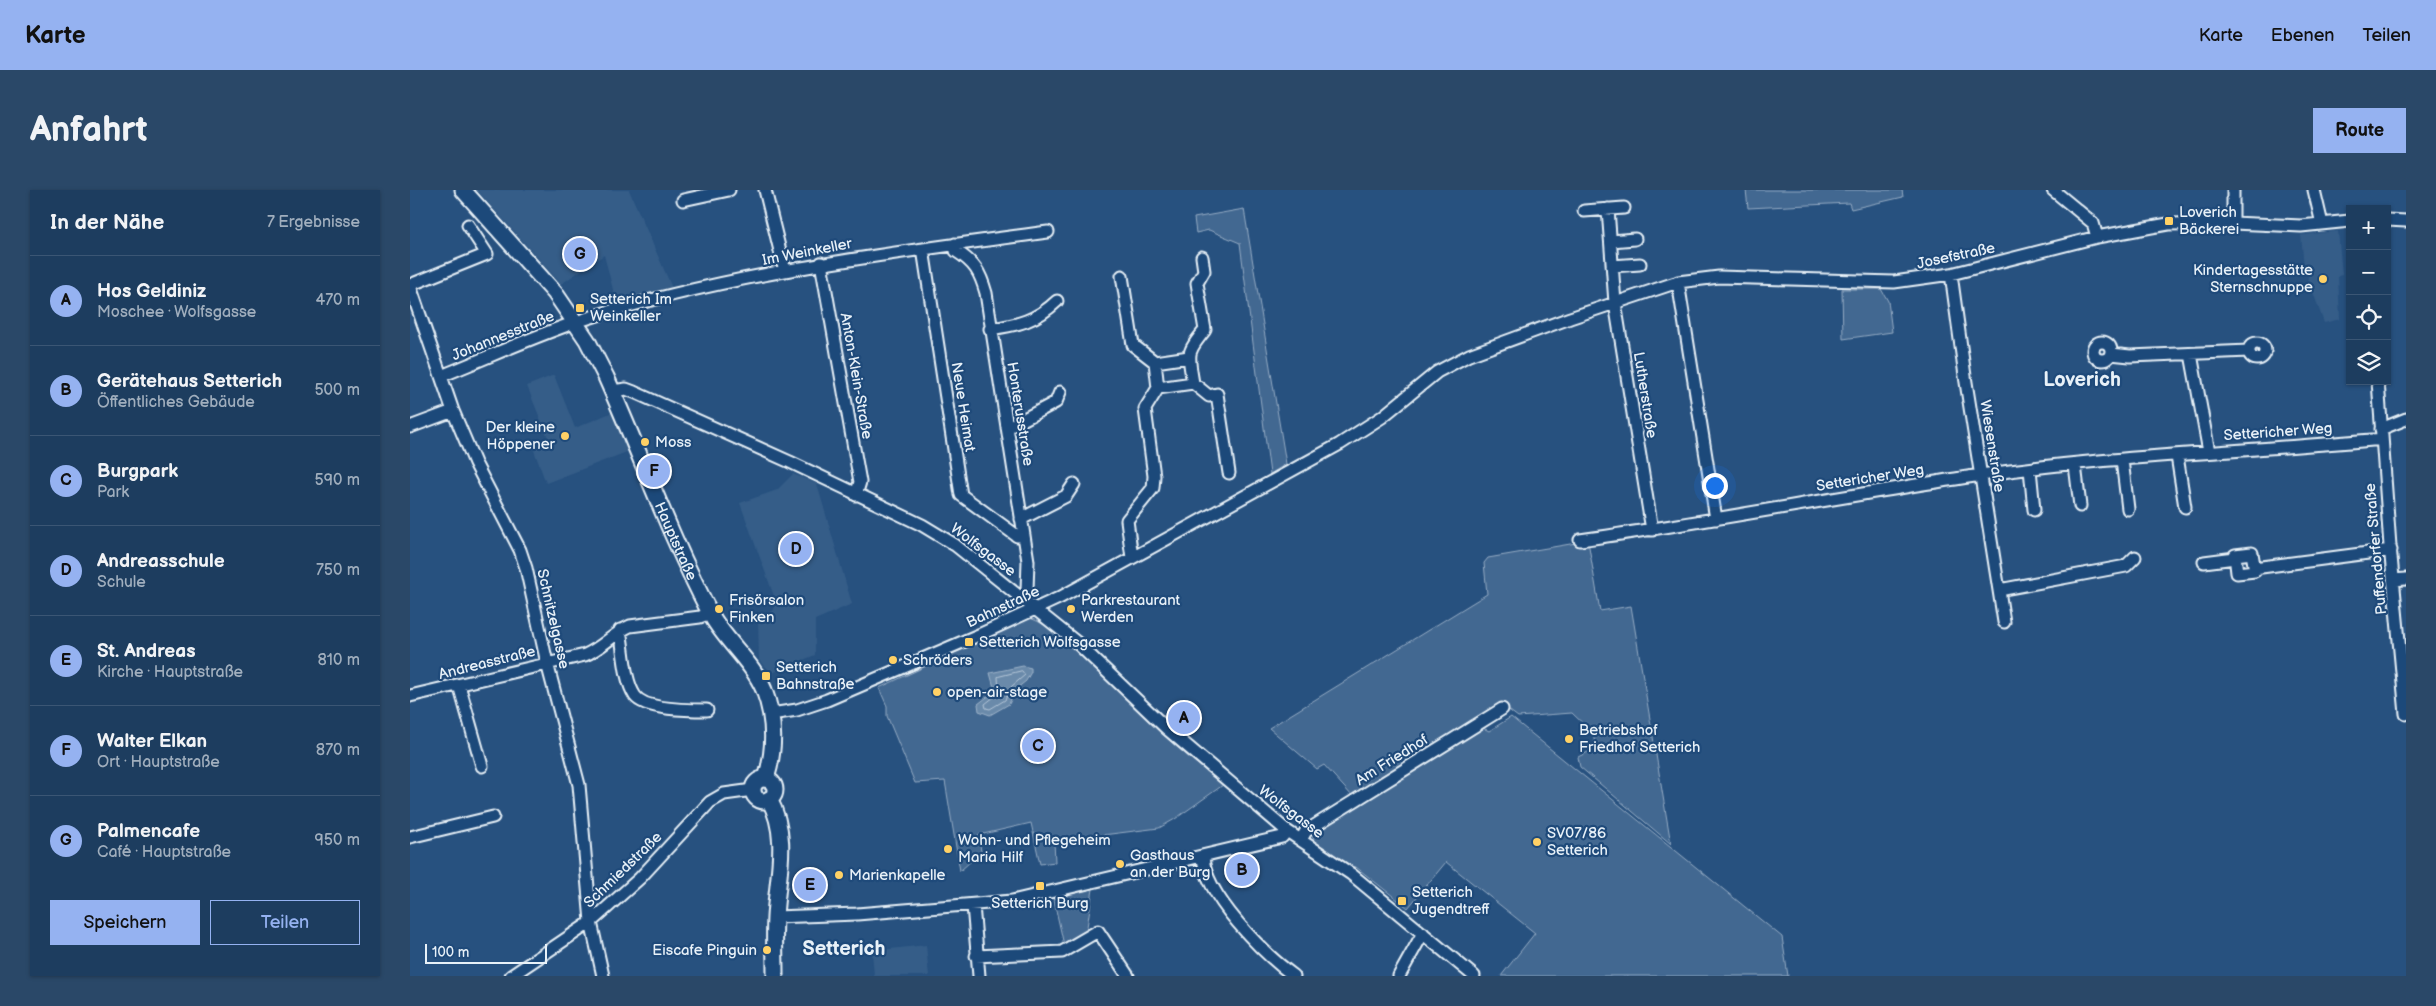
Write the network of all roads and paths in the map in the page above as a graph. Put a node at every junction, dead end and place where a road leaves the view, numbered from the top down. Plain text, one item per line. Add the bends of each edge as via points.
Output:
1 (463, 190) edge
2 (729, 190) edge
3 (765, 190) edge
4 (2053, 190) edge
5 (2233, 190) edge
6 (2314, 190) edge
7 (682, 200) dead end
8 (1624, 208) dead end
9 (1608, 209) junction
10 (1584, 211) dead end
11 (2391, 220) edge
12 (2346, 221) edge
13 (2406, 221) edge
14 (2233, 223) junction
15 (2322, 224) junction
16 (468, 225) dead end
17 (1048, 232) dead end
18 (2097, 236) junction
19 (1635, 239) dead end
20 (1611, 241) junction
21 (955, 244) junction
22 (923, 249) junction
23 (1202, 257) dead end
24 (821, 263) junction
25 (1640, 264) dead end
26 (1612, 266) junction
27 (785, 271) junction
28 (1951, 274) junction
29 (1122, 276) dead end
30 (1678, 282) junction
31 (410, 286) edge
32 (1057, 301) dead end
33 (1614, 303) junction
34 (576, 323) junction
35 (990, 329) junction
36 (2249, 351) dead end
37 (2110, 354) dead end
38 (2191, 354) junction
39 (1189, 357) junction
40 (1155, 362) junction
41 (441, 376) junction
42 (1193, 383) junction
43 (2378, 385) edge
44 (1158, 388) junction
45 (1060, 392) dead end
46 (615, 396) junction
47 (453, 411) junction
48 (2406, 419) edge
49 (410, 427) edge
50 (1007, 428) junction
51 (2382, 434) junction
52 (2209, 452) junction
53 (2177, 456) junction
54 (2122, 460) junction
55 (2075, 464) junction
56 (2030, 469) junction
57 (1229, 473) dead end
58 (1982, 475) junction
59 (1074, 484) dead end
60 (856, 495) junction
61 (1237, 500) joint
62 (2080, 506) dead end
63 (2185, 506) dead end
64 (2128, 509) dead end
65 (2034, 510) dead end
66 (1021, 519) junction
67 (1716, 519) junction
68 (1652, 530) junction
69 (1024, 535) junction
70 (1580, 540) dead end
71 (2391, 550) junction
72 (2136, 557) dead end
73 (1132, 558) junction
74 (2204, 562) dead end
75 (2406, 579) edge
76 (2393, 580) junction
77 (1999, 590) junction
78 (1023, 598) junction
79 (1036, 609) junction
80 (710, 613) junction
81 (2004, 622) dead end
82 (620, 630) junction
83 (547, 663) junction
84 (459, 685) junction
85 (410, 696) edge
86 (1502, 709) dead end
87 (707, 710) dead end
88 (770, 714) junction
89 (2406, 714) edge
90 (482, 766) dead end
91 (766, 779) junction
92 (753, 790) junction
93 (769, 799) junction
94 (492, 817) dead end
95 (1287, 831) junction
96 (410, 837) edge
97 (1301, 840) junction
98 (1203, 856) junction
99 (973, 906) junction
100 (775, 917) junction
101 (591, 922) junction
102 (1423, 933) junction
103 (976, 956) junction
104 (511, 976) edge
105 (603, 976) edge
106 (775, 976) edge
107 (979, 976) edge
108 (1128, 976) edge
109 (1294, 976) edge
110 (1399, 976) edge
111 (1474, 976) edge

1 - 34 main road, Hauptstraße via 555,293
2 - 7 street
3 - 27 street
4 - 18 street via 2093,223
5 - 14 street
6 - 15 street
8 - 9 street
9 - 10 street
9 - 20 street, Lutherstraße
11 - 13 street
12 - 15 street, Josefstraße
14 - 15 street, Josefstraße
14 - 18 street, Josefstraße via 2168,224
16 - 31 street, Schnitzelgasse via 486,254
17 - 21 street, Im Weinkeller
18 - 28 street, Josefstraße
19 - 20 street
20 - 26 street, Lutherstraße
21 - 22 street, Im Weinkeller
21 - 35 street, Honterusstraße via 956,250 970,260 981,276
22 - 24 street, Im Weinkeller
22 - 69 street, Neue Heimat via 961,495 1017,536
23 - 39 street via 1204,271 1197,283 1205,330 1190,349
24 - 27 street, Im Weinkeller
24 - 60 street, Anton-Klein-Straße via 860,482
25 - 26 street
26 - 33 street, Lutherstraße
27 - 34 street, Im Weinkeller via 688,292
28 - 30 street, Josefstraße via 1886,282 1719,277
28 - 58 street, Wiesenstraße
29 - 40 street via 1132,345
30 - 33 street, Josefstraße
30 - 67 street
31 - 41 street, Schnitzelgasse
32 - 35 street via 1045,312 1020,324
33 - 61 street, Josefstraße via 1448,365 1361,432
33 - 68 street, Lutherstraße
34 - 41 street, Johannesstraße
34 - 46 main road, Hauptstraße
35 - 50 street, Honterusstraße
36 - 38 street
37 - 38 street
38 - 52 street
39 - 40 street
39 - 42 street
40 - 44 street
41 - 47 street, Schnitzelgasse
42 - 44 street
42 - 57 street via 1209,396 1217,394
43 - 51 street, Puffendorfer Straße
44 - 73 street via 1145,409 1153,488 1127,520
45 - 50 street via 1056,402
46 - 60 street, Wolfsgasse via 626,389 634,392
46 - 80 main road, Hauptstraße
47 - 49 street
47 - 83 street, Schnitzelgasse via 475,463 520,550
48 - 51 street, Settericher Weg
50 - 66 street, Honterusstraße
51 - 52 street, Settericher Weg via 2293,447
51 - 71 street, Puffendorfer Straße
52 - 53 street, Settericher Weg
53 - 54 street, Settericher Weg
53 - 63 street
54 - 55 street, Settericher Weg
54 - 64 street
55 - 56 street, Settericher Weg
55 - 62 street
56 - 58 street, Settericher Weg
56 - 65 street
58 - 67 street, Settericher Weg
58 - 77 street, Wiesenstraße
59 - 66 street via 1066,496
60 - 78 street, Wolfsgasse via 955,545
61 - 73 street, Bahnstraße
66 - 69 street, Honterusstraße
67 - 68 street, Settericher Weg
68 - 70 street, Settericher Weg
69 - 78 street, Honterusstraße via 1028,561 1027,590
71 - 74 street via 2237,573 2235,558
71 - 76 street, Puffendorfer Straße
72 - 77 street via 2126,566
73 - 79 street, Bahnstraße
75 - 76 street
76 - 89 street, Puffendorfer Straße
77 - 81 street, Wiesenstraße
78 - 79 street, Wolfsgasse
79 - 88 street, Bahnstraße via 827,700
79 - 95 street, Wolfsgasse via 1075,641 1166,728
80 - 82 street, Andreasstraße
80 - 88 main road, Hauptstraße via 758,680
82 - 83 street, Andreasstraße via 593,652
82 - 87 street via 630,685 636,697 645,703 663,707
83 - 84 street, Andreasstraße
83 - 101 street, Schnitzelgasse via 582,799
84 - 85 street, Andreasstraße
84 - 90 street
86 - 97 street, Am Friedhof via 1306,831
88 - 91 main road, Hauptstraße via 772,760
91 - 92 main road via 756,783
91 - 93 main road via 775,788
92 - 93 main road via 758,799
92 - 101 street, Schmiedstraße via 724,794 710,802 640,878
93 - 100 main road via 778,817 782,854
94 - 96 street
95 - 97 street, Wolfsgasse
95 - 98 street via 1282,837
97 - 102 street, Wolfsgasse via 1351,874
98 - 99 street via 1012,901
98 - 109 street via 1203,867 1212,885 1244,930
99 - 100 street
99 - 103 street
100 - 106 main road
101 - 104 street, Schmiedstraße
101 - 105 street, Schnitzelgasse
102 - 110 street
102 - 111 street, Wolfsgasse
103 - 107 street
103 - 108 street via 1062,952 1098,931

